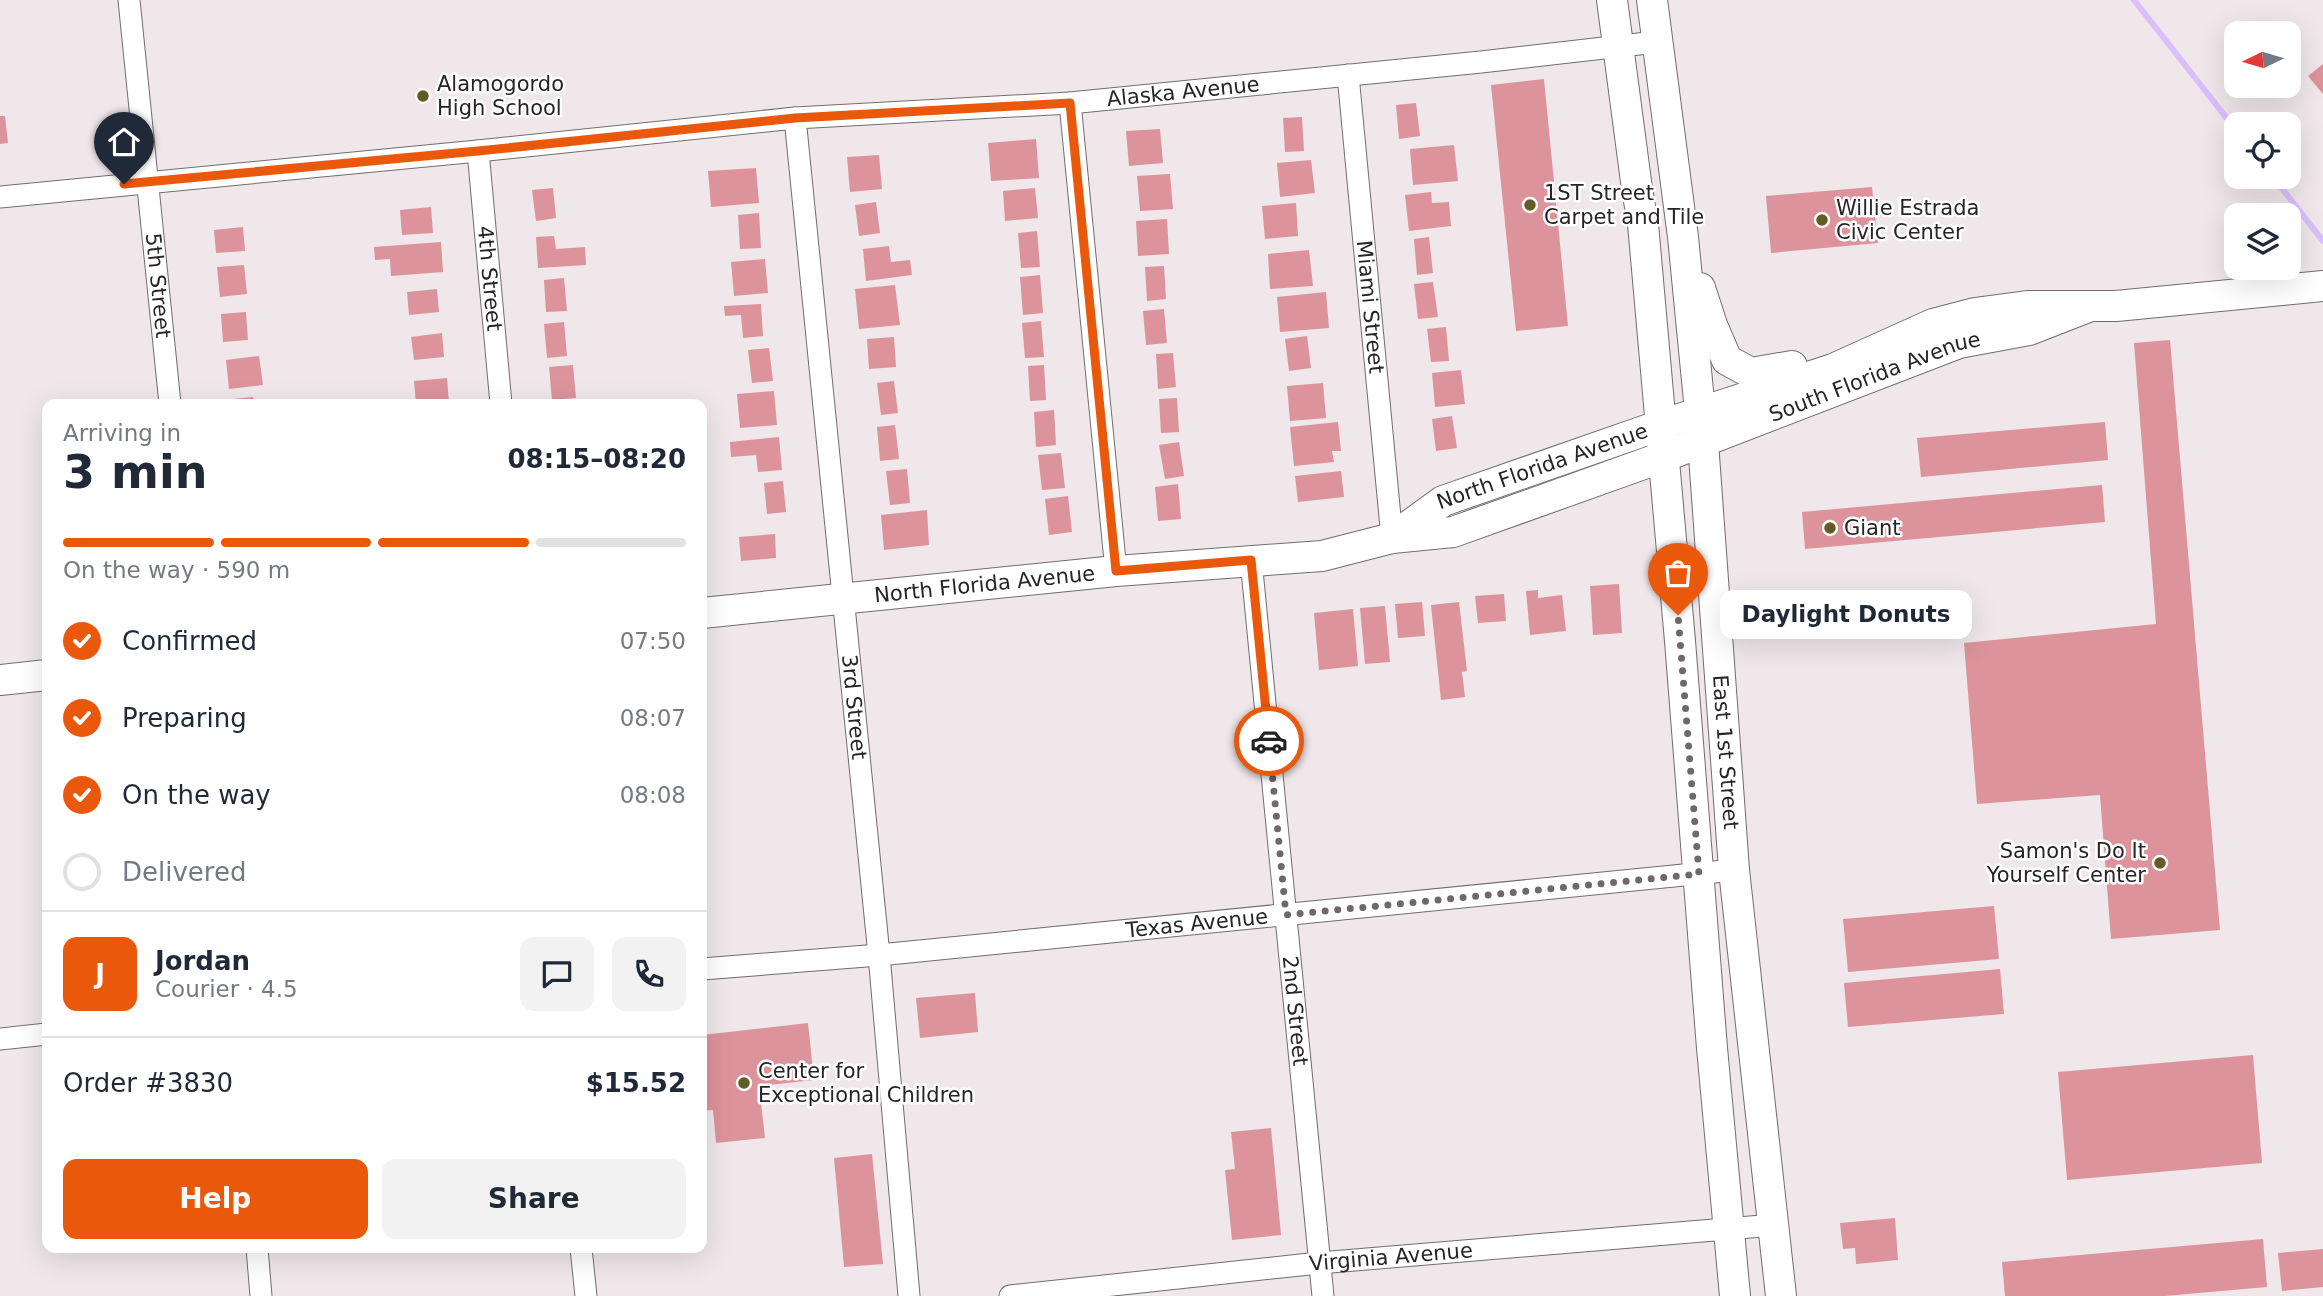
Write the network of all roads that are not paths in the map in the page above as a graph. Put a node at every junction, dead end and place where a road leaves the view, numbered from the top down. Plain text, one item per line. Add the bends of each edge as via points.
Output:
1 (129, 0) edge
2 (1612, 0) edge
3 (1652, 0) edge
4 (1656, 42) junction
5 (1618, 48) junction
6 (1348, 75) junction
7 (1070, 103) junction
8 (795, 118) junction
9 (478, 151) junction
10 (149, 181) junction
11 (0, 197) edge
12 (1683, 237) junction
13 (2323, 286) edge
14 (2088, 307) junction
15 (1933, 324) junction
16 (170, 399) edge
17 (501, 399) edge
18 (1700, 412) junction
19 (1661, 425) junction
20 (1703, 442) junction
21 (1663, 457) junction
22 (1392, 538) junction
23 (1251, 560) junction
24 (1116, 571) junction
25 (842, 599) junction
26 (707, 612) edge
27 (42, 676) edge
28 (0, 680) edge
29 (1734, 870) junction
30 (1699, 874) junction
31 (1286, 915) junction
32 (878, 955) junction
33 (707, 969) edge
34 (42, 1035) edge
35 (0, 1039) edge
36 (1774, 1225) junction
37 (1730, 1228) junction
38 (257, 1253) edge
39 (582, 1253) edge
40 (1319, 1263) junction
41 (261, 1296) edge
42 (586, 1296) edge
43 (909, 1296) edge
44 (1010, 1296) edge
45 (1322, 1296) edge
46 (1735, 1296) edge
47 (1781, 1296) edge

1 - 10 street, 5th Street
2 - 5 main road, East 1st Street
3 - 4 main road, East 1st Street
4 - 5 street, Alaska Avenue
4 - 12 main road, East 1st Street
5 - 6 street, Alaska Avenue
5 - 19 main road, East 1st Street via 1643,224
6 - 7 street, Alaska Avenue
6 - 22 street, Miami Street
7 - 8 street, Alaska Avenue
7 - 24 street
8 - 9 street, Alaska Avenue
8 - 25 street, 3rd Street
9 - 10 street, Alaska Avenue
9 - 17 street, 4th Street
10 - 11 street, Alaska Avenue
10 - 16 street, 5th Street
12 - 15 main road via 1727,360 1751,373 1821,360 1889,332
12 - 18 main road, East 1st Street
13 - 14 main road, South Florida Avenue
14 - 15 main road, South Florida Avenue via 2027,306
14 - 20 main road, South Florida Avenue via 2029,330 1959,343
15 - 18 main road, South Florida Avenue via 1833,369
18 - 19 main road, North Florida Avenue
18 - 20 main road, East 1st Street
19 - 21 main road, East 1st Street
19 - 22 main road, North Florida Avenue via 1443,501
20 - 21 main road, South Florida Avenue
20 - 29 main road, East 1st Street
21 - 22 main road, North Florida Avenue via 1453,532
21 - 30 main road, East 1st Street
22 - 23 main road, North Florida Avenue via 1322,556
23 - 24 main road, North Florida Avenue
23 - 31 street, 2nd Street
24 - 25 main road, North Florida Avenue
25 - 26 main road, North Florida Avenue
25 - 32 street, 3rd Street
27 - 28 main road
29 - 30 street, Texas Avenue
29 - 36 main road, East 1st Street
30 - 31 street, Texas Avenue
30 - 37 main road, East 1st Street
31 - 32 street, Texas Avenue
31 - 40 street, 2nd Street
32 - 33 street, Texas Avenue
32 - 43 street, 3rd Street
34 - 35 street
36 - 37 street, Virginia Avenue
36 - 47 main road, East 1st Street
37 - 40 street, Virginia Avenue
37 - 46 main road, East 1st Street
38 - 41 street
39 - 42 street
40 - 44 street, Virginia Avenue
40 - 45 street, 2nd Street

